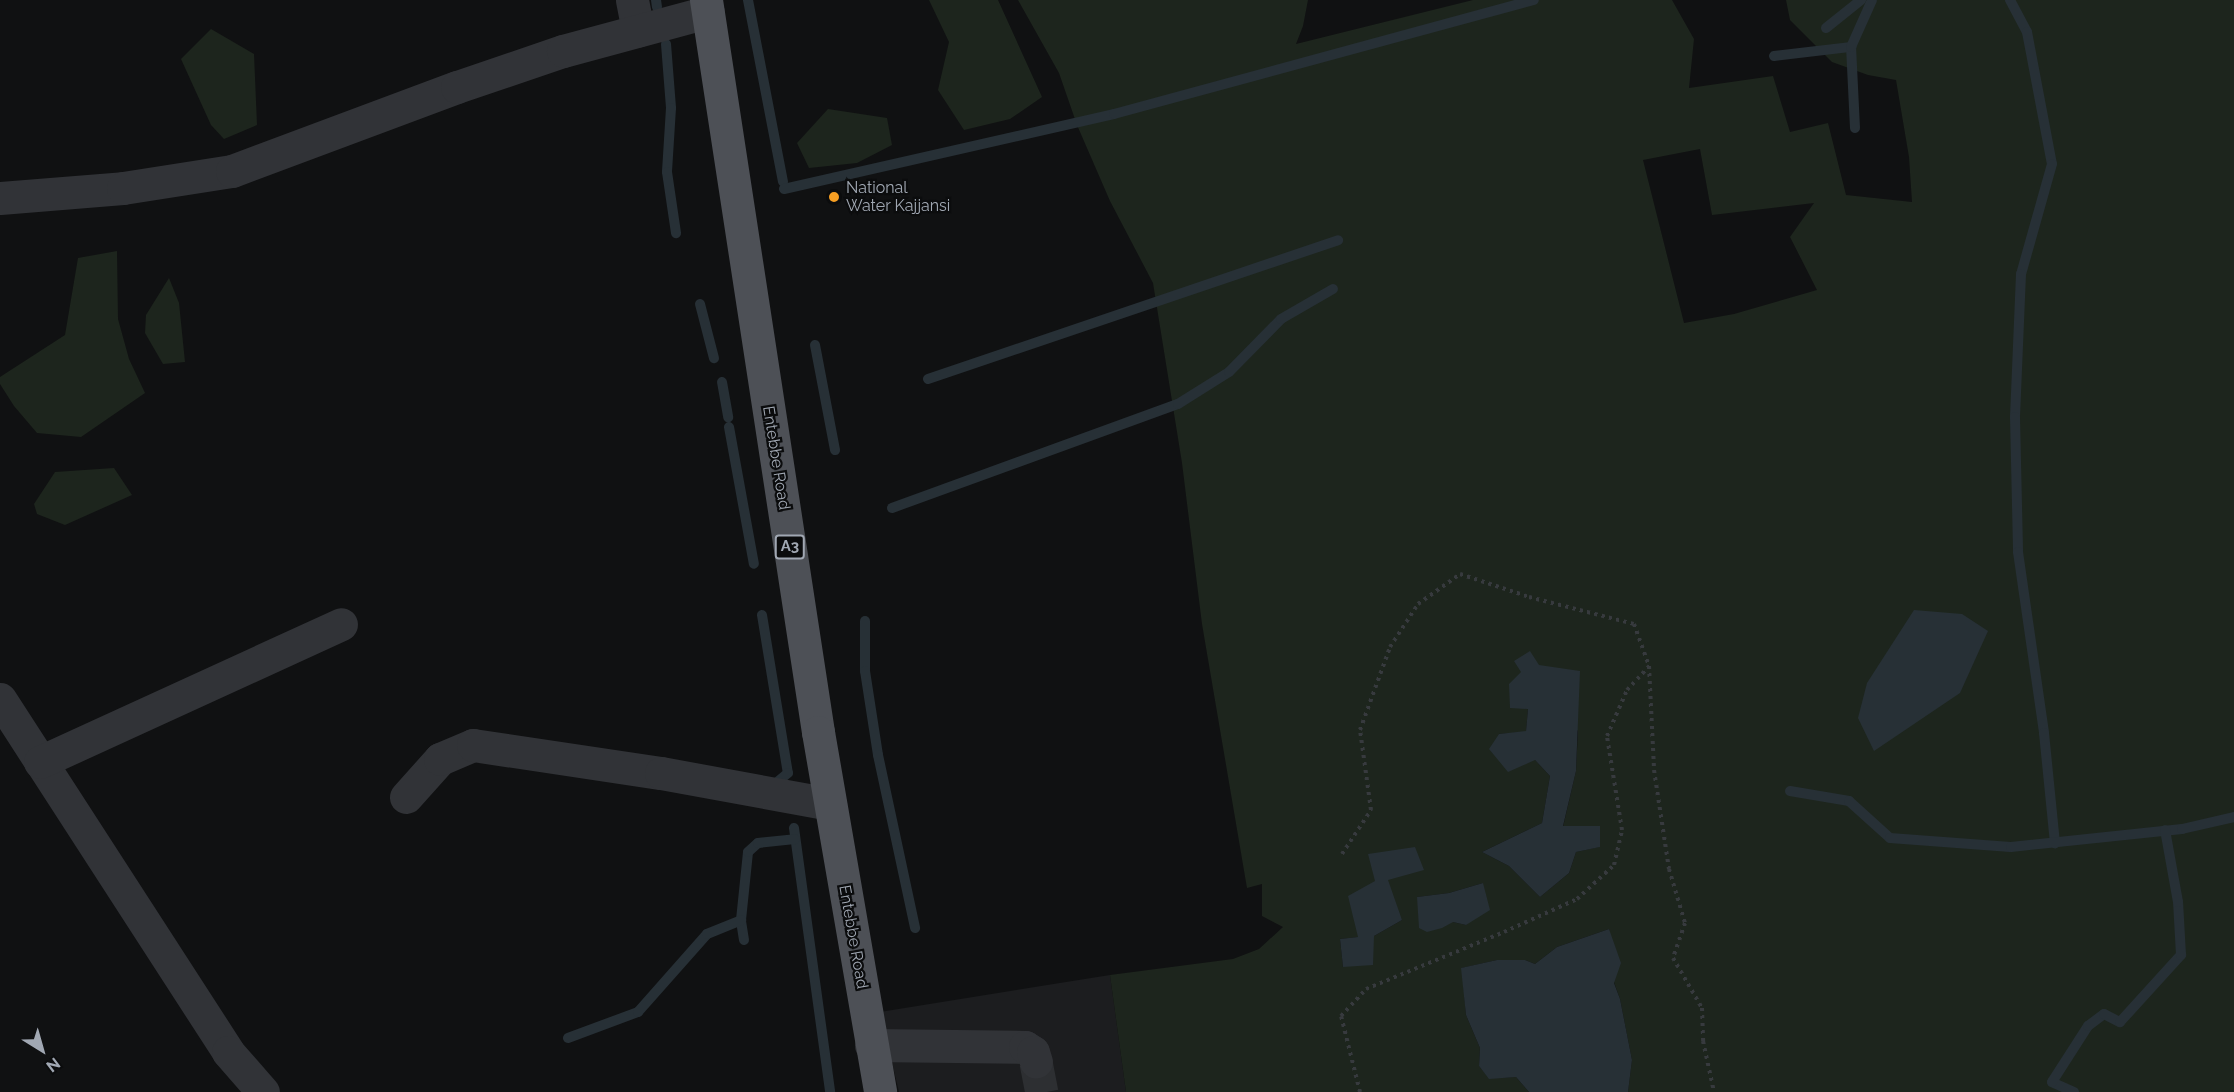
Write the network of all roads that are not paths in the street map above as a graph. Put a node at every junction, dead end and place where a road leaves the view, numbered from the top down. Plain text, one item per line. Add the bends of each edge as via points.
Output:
1 (707, 6) edge
2 (635, 15) edge
3 (0, 198) edge
4 (341, 624) dead end
5 (0, 699) edge
6 (39, 762) junction
7 (406, 797) dead end
8 (830, 804) junction
9 (871, 1045) junction
10 (1036, 1062) tunnel mouth
11 (263, 1092) edge
12 (880, 1092) edge

1 - 2 street
1 - 8 main road, Entebbe Road / A3
2 - 3 street via 563,51 232,171 123,188
4 - 6 street
5 - 6 street
6 - 11 street via 228,1052
7 - 8 street via 440,759 473,745 661,773
8 - 9 main road, Entebbe Road / A3
9 - 10 street via 1025,1047 1033,1052
9 - 12 main road, Entebbe Road / A3

